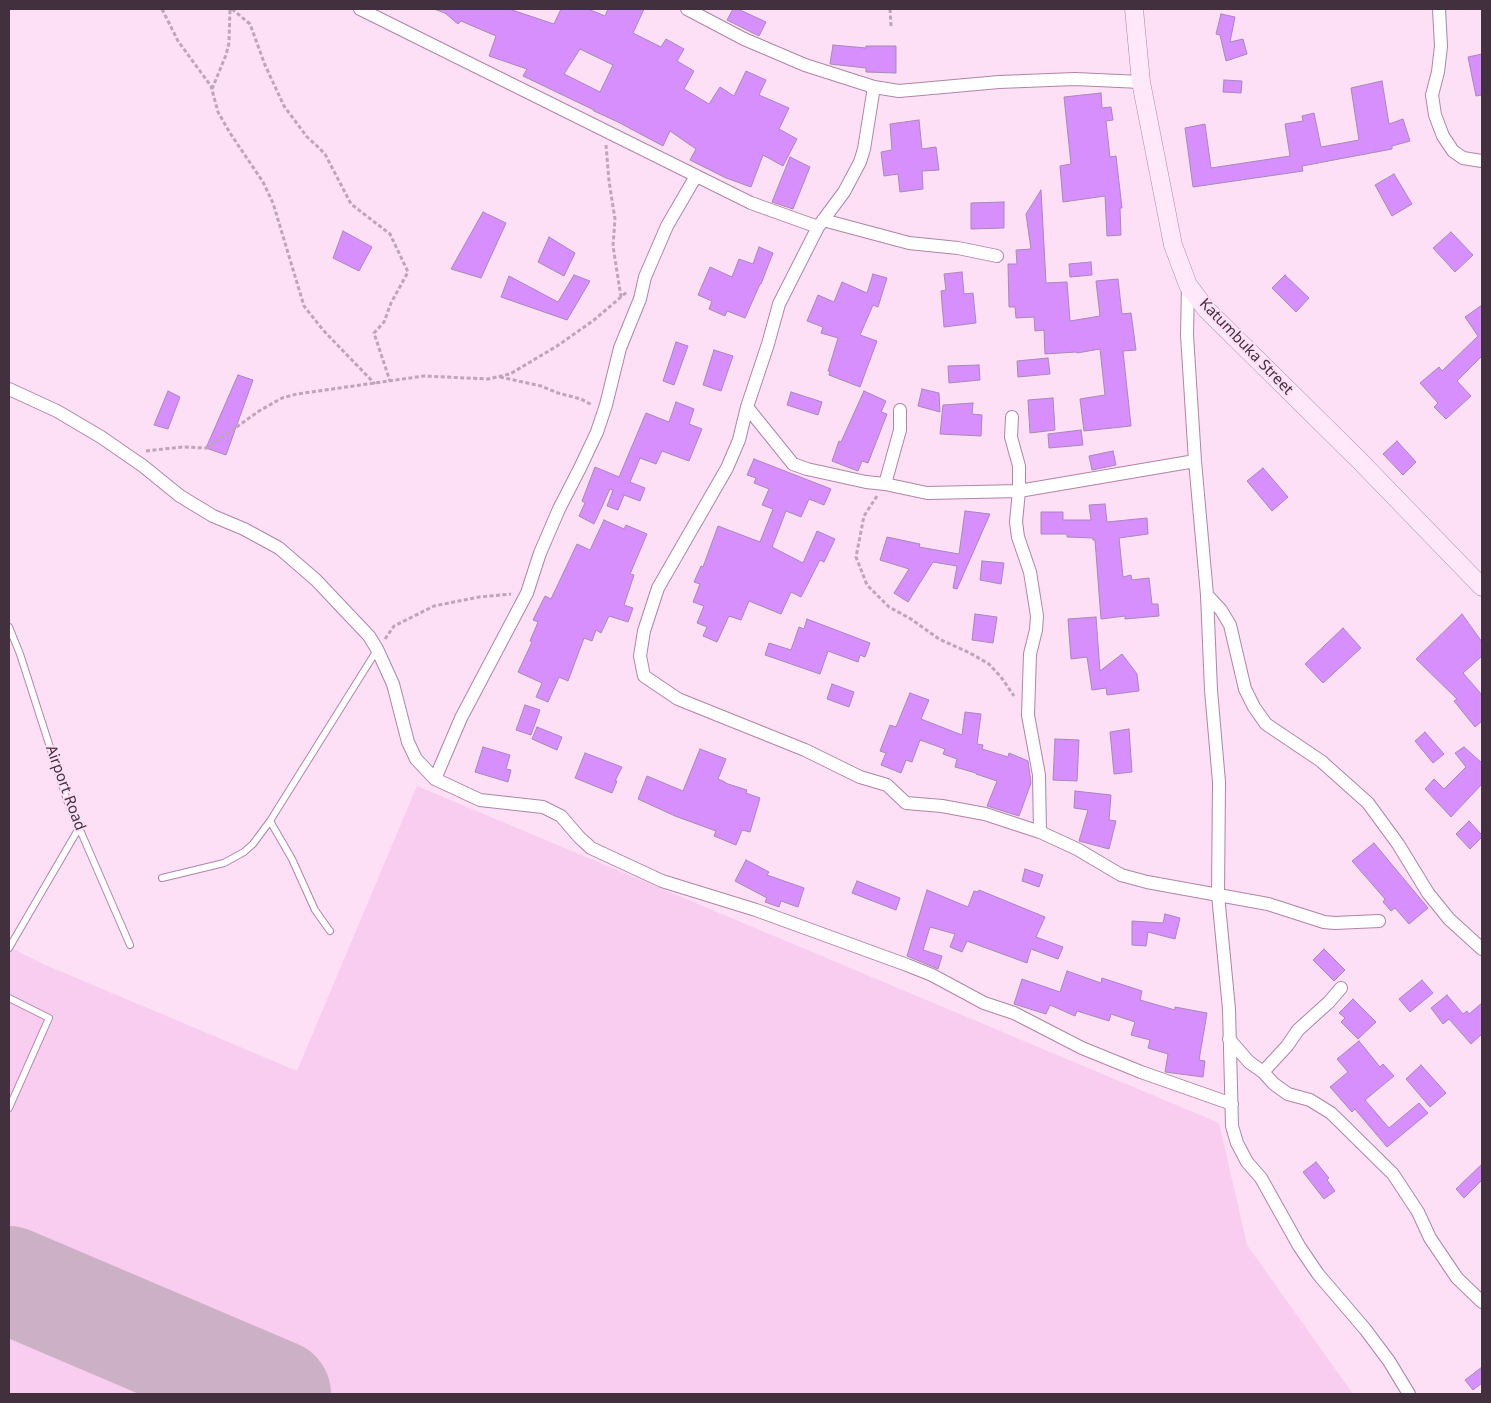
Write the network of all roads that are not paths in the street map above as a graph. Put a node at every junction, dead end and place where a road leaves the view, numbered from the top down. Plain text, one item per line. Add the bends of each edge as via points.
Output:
1 (360, 9) edge
2 (687, 9) edge
3 (1134, 9) edge
4 (1439, 9) edge
5 (1140, 82) junction
6 (874, 87) junction
7 (1482, 160) edge
8 (696, 176) junction
9 (820, 224) junction
10 (997, 256) dead end
11 (1188, 285) junction
12 (9, 389) edge
13 (747, 407) junction
14 (900, 410) dead end
15 (1012, 417) dead end
16 (1194, 461) junction
17 (885, 484) junction
18 (1019, 491) junction
19 (1482, 587) edge
20 (1207, 595) junction
21 (9, 627) edge
22 (377, 649) junction
23 (435, 779) junction
24 (270, 821) junction
25 (79, 828) junction
26 (1040, 832) junction
27 (162, 878) dead end
28 (1218, 895) junction
29 (1379, 921) dead end
30 (330, 931) dead end
31 (130, 945) dead end
32 (9, 948) edge
33 (1482, 948) edge
34 (1342, 988) dead end
35 (9, 998) edge
36 (1229, 1039) junction
37 (1263, 1072) junction
38 (1232, 1104) junction
39 (9, 1108) edge
40 (1482, 1302) edge
41 (1409, 1394) edge

1 - 8 street
2 - 6 street via 744,39 806,65
3 - 5 main road, Katumbuka Street
4 - 7 street via 1441,46 1432,95 1435,115 1452,151 1463,158
5 - 6 street via 1075,79 899,91
5 - 11 main road, Katumbuka Street via 1173,245
6 - 9 street via 860,162 844,192
8 - 9 street via 751,203
8 - 23 street via 667,226 645,276 640,299 620,348 604,411 540,553 527,593 461,718
9 - 10 street via 909,243
9 - 13 street via 779,304
11 - 16 street via 1187,335
11 - 19 main road, Katumbuka Street via 1206,309
12 - 22 street via 57,410 212,516 279,548 316,580 369,636
13 - 17 street via 794,464
13 - 26 street via 739,440 727,468 658,588 644,631 640,656 644,676 678,699 805,750 860,777 888,785 906,804 942,806 985,814
14 - 17 street via 900,430
15 - 18 street via 1011,436 1019,466
16 - 18 street
16 - 20 street
17 - 18 street via 927,492
18 - 26 street via 1018,537 1030,572 1037,616 1030,654 1028,715 1039,775
20 - 28 street via 1219,782
20 - 33 street via 1230,624 1245,689 1266,724 1321,761 1368,803 1428,893 1449,919
21 - 25 lane, Airport Road
22 - 23 street via 393,684 408,742 416,759
22 - 24 lane
23 - 38 street via 480,800 543,807 561,816 591,848 662,881 756,910 907,965 1082,1048
24 - 27 lane via 253,844 224,863
24 - 30 lane via 315,910
25 - 31 lane, Airport Road
25 - 32 lane
26 - 28 street via 1077,848 1121,875
28 - 29 street via 1268,904 1324,922
28 - 36 street via 1227,975
34 - 37 street via 1298,1030
35 - 39 lane via 49,1018
36 - 37 street via 1249,1062
36 - 38 street
37 - 40 street via 1288,1094 1310,1100 1331,1112 1392,1174 1457,1278
38 - 41 street via 1232,1126 1237,1143 1261,1178 1299,1246 1318,1274 1365,1328

